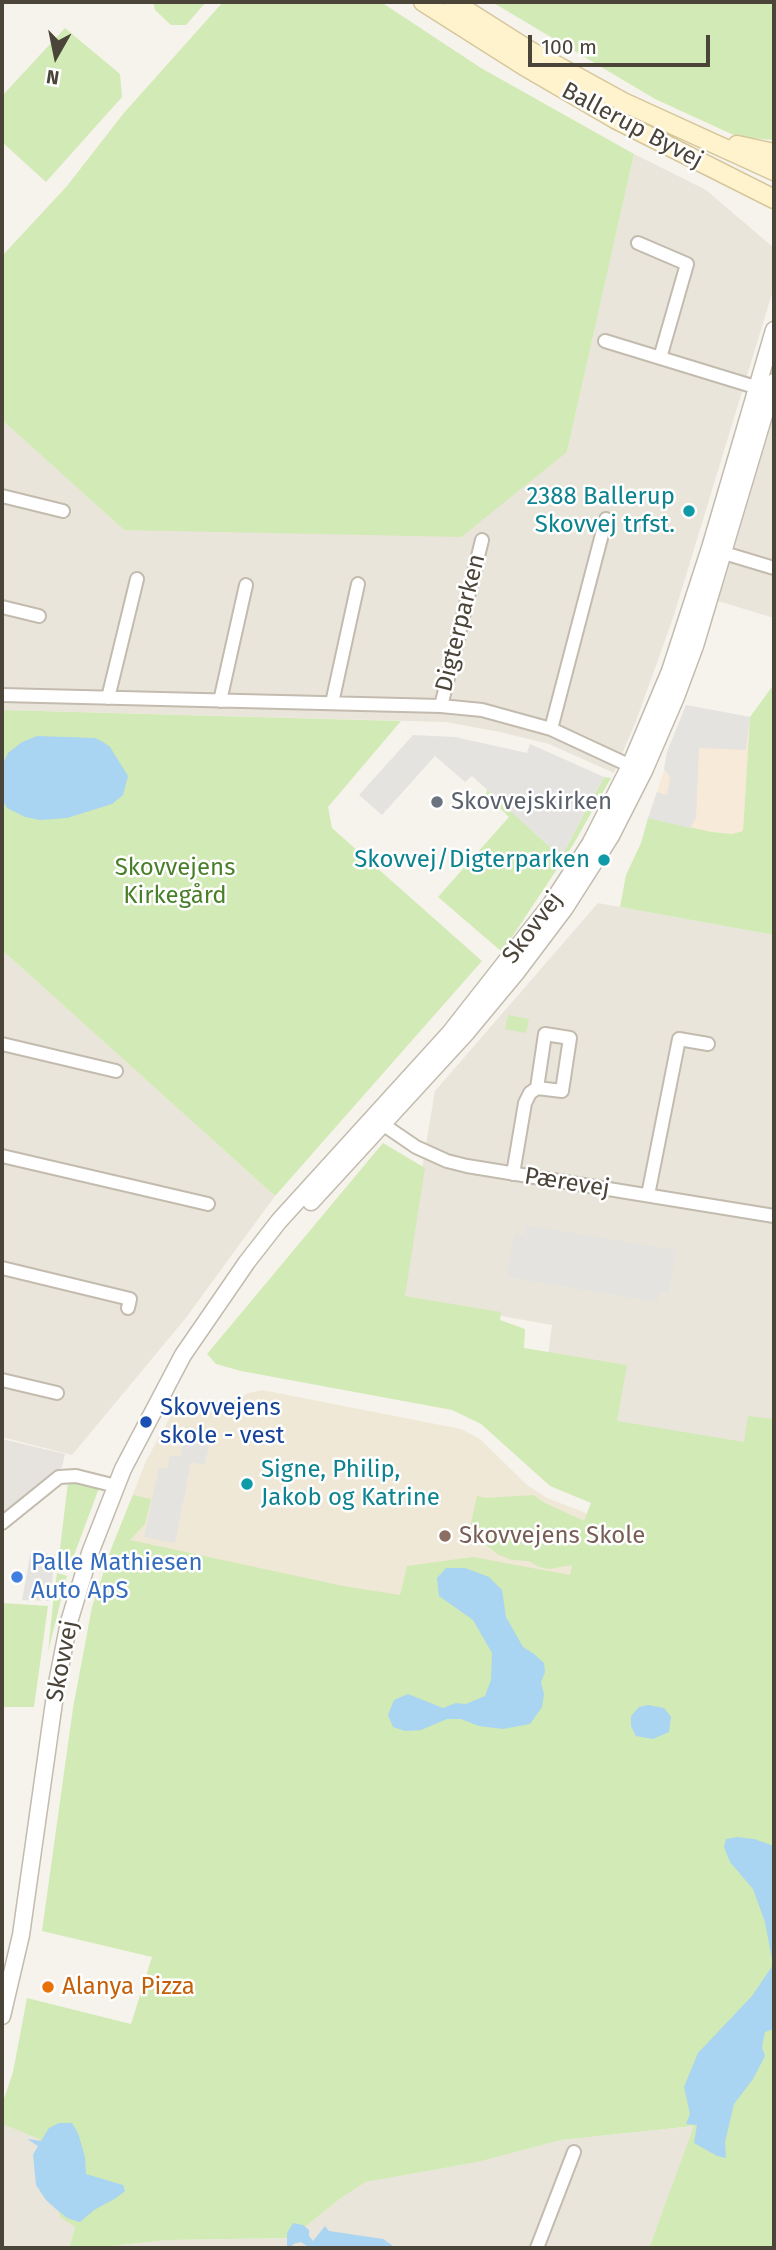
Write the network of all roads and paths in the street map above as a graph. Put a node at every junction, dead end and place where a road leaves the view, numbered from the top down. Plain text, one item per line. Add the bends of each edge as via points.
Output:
1 (423, 2) edge
2 (453, 2) edge
3 (686, 132) junction
4 (774, 153) edge
5 (774, 171) edge
6 (774, 199) edge
7 (638, 243) dead end
8 (774, 330) edge
9 (604, 341) dead end
10 (660, 358) junction
11 (768, 387) edge
12 (2, 496) edge
13 (64, 511) dead end
14 (606, 519) dead end
15 (482, 540) dead end
16 (717, 550) junction
17 (774, 568) edge
18 (137, 579) dead end
19 (358, 584) dead end
20 (246, 585) dead end
21 (2, 607) edge
22 (39, 616) dead end
23 (2, 695) edge
24 (108, 698) junction
25 (220, 701) junction
26 (332, 703) junction
27 (441, 706) junction
28 (551, 729) junction
29 (637, 769) junction
30 (2, 1044) edge
31 (708, 1044) dead end
32 (116, 1071) dead end
33 (537, 1088) junction
34 (378, 1121) junction
35 (2, 1156) edge
36 (513, 1174) junction
37 (648, 1195) junction
38 (208, 1204) dead end
39 (774, 1216) edge
40 (2, 1268) edge
41 (128, 1308) dead end
42 (2, 1380) edge
43 (57, 1393) dead end
44 (116, 1486) junction
45 (2, 1523) edge
46 (2, 2016) edge
47 (574, 2152) dead end
48 (537, 2248) edge

1 - 6 main road, Ballerup Byvej via 615,119
2 - 3 main road, Ballerup Byvej via 532,52
3 - 4 main road
3 - 5 main road, Ballerup Byvej
7 - 10 street via 687,264
8 - 11 street, Skovvej
9 - 10 street
10 - 11 street
11 - 16 street, Skovvej
12 - 13 street
14 - 28 street
15 - 27 street, Digterparken
16 - 17 street
16 - 29 street, Skovvej via 686,672
18 - 24 street
19 - 26 street
20 - 25 street
21 - 22 street
23 - 24 street, Digterparken
24 - 25 street, Digterparken
25 - 26 street, Digterparken
26 - 27 street, Digterparken
27 - 28 street, Digterparken via 482,710
28 - 29 street, Digterparken
29 - 34 street, Skovvej via 611,836 565,908 490,1005
30 - 32 street
31 - 37 street via 679,1039
33 - 33 street via 562,1091 570,1038 545,1034
33 - 36 street via 525,1103
34 - 36 street, Pærevej via 447,1161
34 - 44 street, Skovvej via 223,1296 170,1378
35 - 38 street
36 - 37 street, Pærevej
37 - 39 street, Pærevej
40 - 41 street via 130,1299
42 - 43 street
44 - 45 street via 76,1476 59,1477
44 - 46 street, Skovvej via 69,1622 21,1935
47 - 48 street

